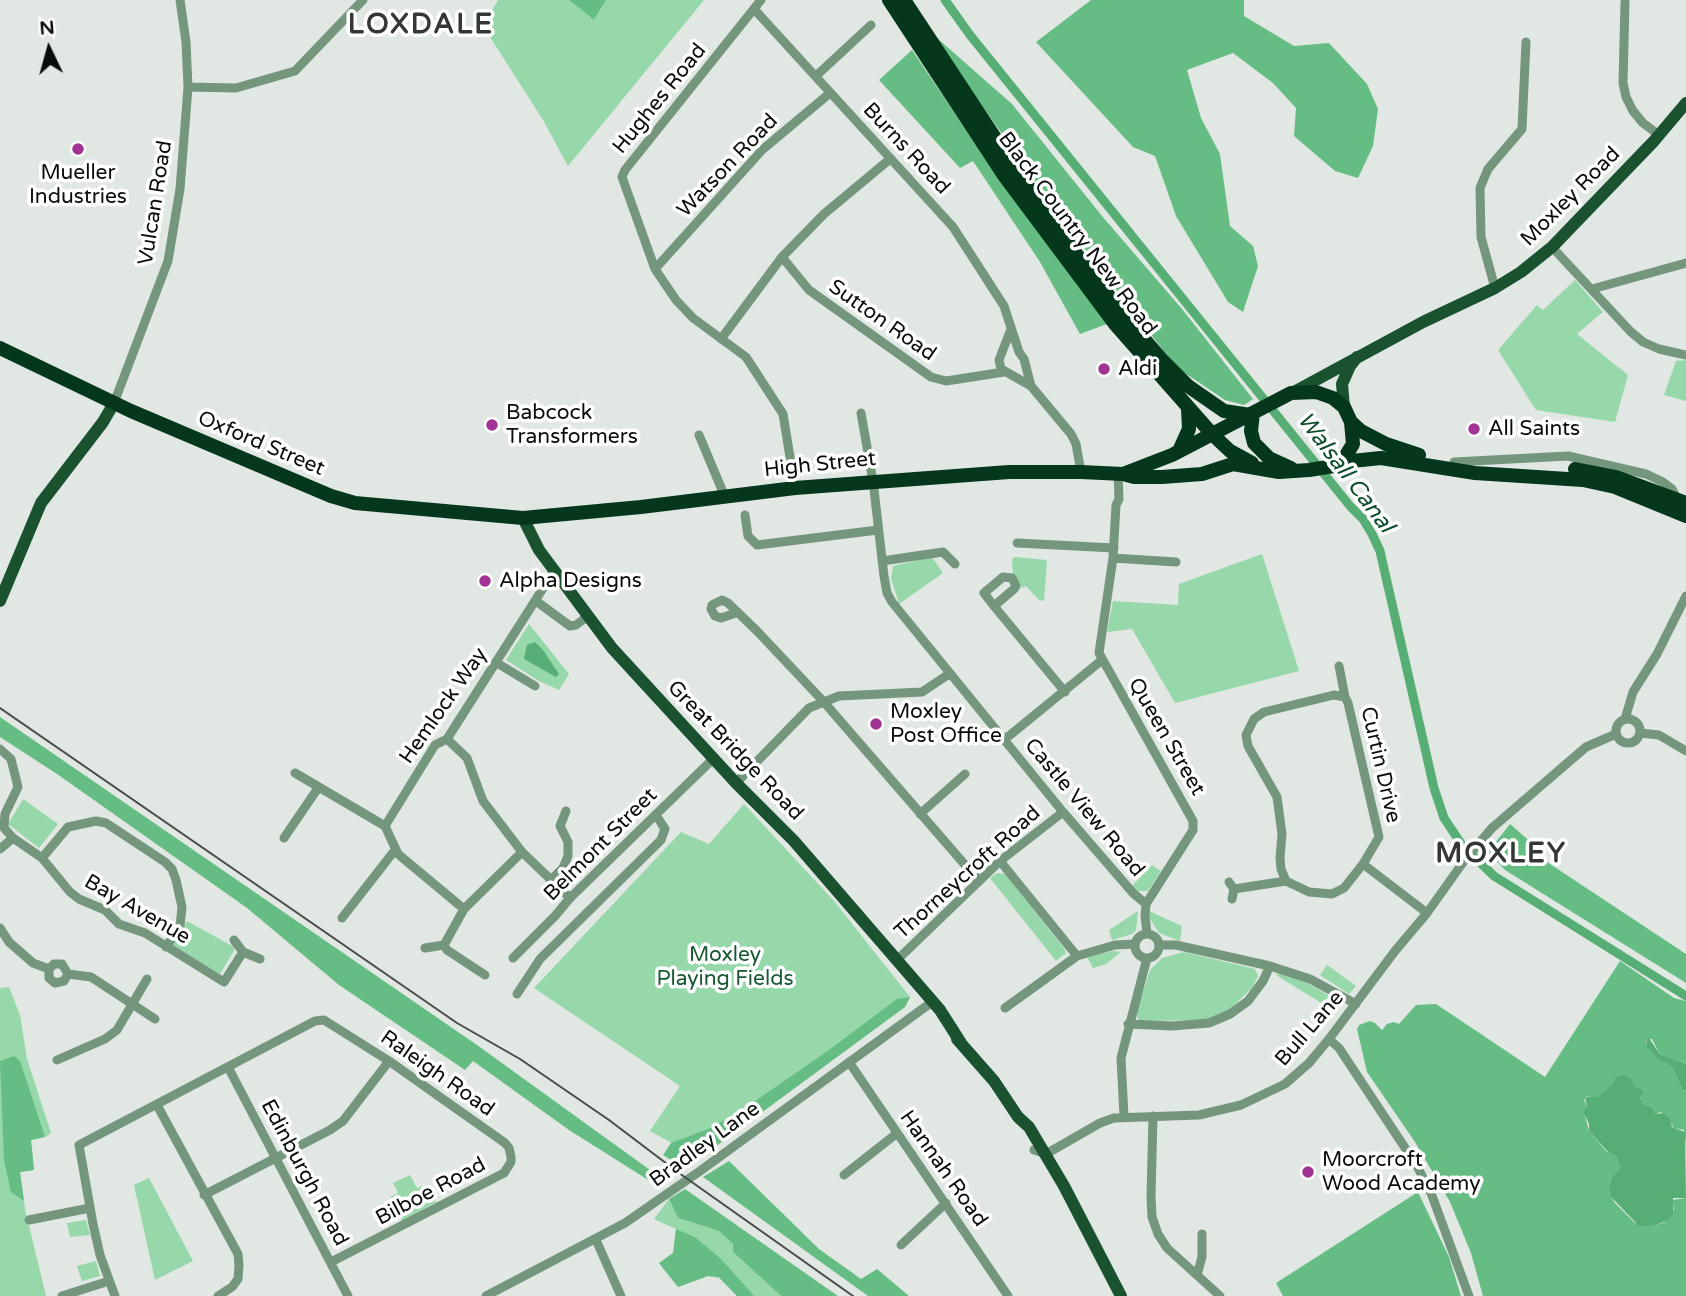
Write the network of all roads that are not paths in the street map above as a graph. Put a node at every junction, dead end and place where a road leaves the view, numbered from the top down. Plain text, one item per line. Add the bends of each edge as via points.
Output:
1 (180, 0) edge
2 (363, 0) edge
3 (761, 0) edge
4 (890, 0) edge
5 (904, 0) edge
6 (1625, 2) dead end
7 (754, 9) junction
8 (871, 25) dead end
9 (1526, 42) dead end
10 (816, 76) junction
11 (188, 86) junction
12 (830, 93) junction
13 (1686, 103) edge
14 (1659, 135) junction
15 (890, 159) junction
16 (1552, 247) junction
17 (782, 257) junction
18 (1686, 263) edge
19 (655, 269) junction
20 (1495, 288) junction
21 (1592, 289) junction
22 (1012, 327) junction
23 (721, 339) junction
24 (0, 348) edge
25 (1019, 352) junction
26 (1686, 355) edge
27 (1002, 356) junction
28 (1357, 357) junction
29 (1024, 363) junction
30 (1008, 374) junction
31 (978, 376) junction
32 (1031, 386) junction
33 (1285, 396) junction
34 (114, 403) junction
35 (1344, 407) junction
36 (1188, 409) junction
37 (1255, 412) junction
38 (861, 414) dead end
39 (1352, 422) junction
40 (1212, 434) junction
41 (699, 435) dead end
42 (1176, 453) junction
43 (1338, 464) junction
44 (1259, 468) junction
45 (1304, 471) junction
46 (1081, 472) junction
47 (1120, 474) junction
48 (1181, 476) junction
49 (873, 481) junction
50 (795, 488) junction
51 (724, 497) junction
52 (1682, 501) edge
53 (745, 515) dead end
54 (1686, 516) edge
55 (523, 518) junction
56 (878, 530) junction
57 (1017, 543) dead end
58 (1114, 553) junction
59 (882, 561) junction
60 (1176, 562) dead end
61 (955, 564) dead end
62 (554, 571) junction
63 (1686, 596) edge
64 (0, 601) edge
65 (536, 601) junction
66 (994, 606) dead end
67 (736, 613) dead end
68 (588, 616) junction
69 (1102, 660) junction
70 (497, 663) junction
71 (1339, 666) dead end
72 (949, 674) junction
73 (535, 686) dead end
74 (1065, 692) junction
75 (1345, 697) junction
76 (823, 701) junction
77 (1625, 719) junction
78 (1640, 733) junction
79 (1616, 734) junction
80 (447, 739) junction
81 (1004, 740) junction
82 (0, 748) edge
83 (1686, 751) edge
84 (714, 758) junction
85 (295, 773) dead end
86 (965, 774) dead end
87 (736, 783) junction
88 (318, 788) junction
89 (566, 811) dead end
90 (1063, 812) junction
91 (920, 814) junction
92 (656, 815) junction
93 (385, 826) junction
94 (13, 838) junction
95 (284, 838) dead end
96 (0, 849) edge
97 (395, 850) junction
98 (522, 852) junction
99 (42, 858) junction
100 (1000, 861) junction
101 (1363, 864) junction
102 (550, 881) junction
103 (979, 881) junction
104 (1286, 881) junction
105 (570, 898) junction
106 (1232, 899) dead end
107 (338, 903) dead end
108 (1146, 904) junction
109 (348, 909) junction
110 (464, 909) junction
111 (1427, 913) junction
112 (342, 918) dead end
113 (0, 928) edge
114 (1147, 933) junction
115 (234, 940) dead end
116 (1134, 944) junction
117 (444, 945) junction
118 (1159, 945) junction
119 (166, 947) junction
120 (425, 948) dead end
121 (243, 952) junction
122 (1077, 956) junction
123 (513, 958) dead end
124 (1147, 958) junction
125 (260, 959) dead end
126 (897, 960) junction
127 (1270, 966) junction
128 (49, 969) junction
129 (68, 974) junction
130 (147, 979) dead end
131 (475, 984) dead end
132 (517, 994) dead end
133 (932, 1002) junction
134 (1356, 1004) junction
135 (131, 1005) junction
136 (1005, 1008) dead end
137 (155, 1019) dead end
138 (1128, 1024) junction
139 (1329, 1038) junction
140 (57, 1060) dead end
141 (389, 1060) junction
142 (849, 1062) junction
143 (228, 1067) junction
144 (157, 1105) junction
145 (1124, 1116) junction
146 (1153, 1116) junction
147 (896, 1134) junction
148 (1040, 1152) junction
149 (277, 1157) junction
150 (508, 1169) joint
151 (844, 1175) dead end
152 (204, 1195) junction
153 (1071, 1202) junction
154 (946, 1203) junction
155 (90, 1208) junction
156 (29, 1220) dead end
157 (1202, 1234) dead end
158 (596, 1240) junction
159 (901, 1245) dead end
160 (331, 1262) junction
161 (1197, 1275) junction
162 (108, 1281) junction
163 (62, 1296) edge
164 (115, 1296) edge
165 (219, 1296) edge
166 (348, 1296) edge
167 (486, 1296) edge
168 (621, 1296) edge
169 (1008, 1296) edge
170 (1121, 1296) edge
171 (1220, 1296) edge
172 (1469, 1296) edge

1 - 11 street, Vulcan Road
2 - 11 street via 295,71 236,88
3 - 7 street, Hughes Road
4 - 36 highway, Black Country New Road via 969,125 1054,244
5 - 37 highway, Black Country New Road via 1020,176 1125,317 1195,392 1224,411
6 - 14 street via 1626,97 1643,123
7 - 10 street, Burns Road
7 - 19 street, Hughes Road via 622,174
8 - 10 street
9 - 20 street via 1522,129 1489,169 1480,188 1481,237
10 - 12 street, Burns Road
11 - 34 street, Vulcan Road via 180,189 168,261
12 - 15 street, Burns Road
12 - 19 street, Watson Road via 762,150
13 - 14 main road, Moxley Road
14 - 16 main road, Moxley Road
15 - 17 street via 824,214
15 - 22 street, Burns Road via 953,227 1004,306
16 - 20 main road, Moxley Road
16 - 21 street
17 - 23 street
17 - 31 street, Sutton Road via 809,290 922,372 946,381
18 - 21 street
19 - 23 street via 676,300
20 - 28 main road, Moxley Road
21 - 26 street via 1643,341
22 - 25 street, Burns Road
22 - 27 street
23 - 50 street via 746,357 783,414
24 - 34 highway, Oxford Street
25 - 27 street via 1011,350
25 - 29 street
27 - 30 street via 999,364
27 - 31 street
28 - 33 main road, Moxley Road
28 - 35 main road via 1342,384
29 - 30 street via 1020,372
29 - 32 street
30 - 31 street, Sutton Road
30 - 32 street
32 - 46 street via 1071,434
33 - 35 highway via 1316,392
33 - 37 highway
34 - 55 highway, Oxford Street via 251,464 355,503
34 - 64 main road via 41,503
35 - 39 highway
36 - 40 highway, Black Country New Road
36 - 42 highway via 1189,429
37 - 40 highway, High Street
37 - 45 highway via 1251,431 1259,449 1279,464
38 - 49 street, Castle View Road
39 - 43 highway via 1353,444
39 - 52 highway via 1386,444 1419,455 1454,462 1584,470
40 - 42 highway, High Street
40 - 44 highway, Black Country New Road
41 - 51 street
42 - 47 highway, High Street
42 - 48 highway via 1174,470
43 - 45 highway
43 - 54 highway via 1381,458 1475,473 1583,480 1615,487
44 - 45 highway, High Street
44 - 48 highway, High Street via 1234,464
46 - 47 highway, High Street
46 - 49 highway, High Street
47 - 48 highway, High Street
47 - 58 street, Queen Street
49 - 50 highway, High Street
49 - 56 street, Castle View Road
50 - 51 highway, High Street
51 - 55 highway, High Street
53 - 56 street via 748,536 757,545
55 - 62 main road, Great Bridge Road
56 - 59 street, Castle View Road
57 - 58 street
58 - 60 street
58 - 69 street, Queen Street via 1099,645
59 - 61 street via 943,552
59 - 72 street, Castle View Road via 892,602
62 - 65 street, Hemlock Way
62 - 68 main road, Great Bridge Road
63 - 77 street via 1633,692
65 - 68 street via 570,626
65 - 70 street, Hemlock Way
66 - 74 street
67 - 76 street
68 - 84 main road, Great Bridge Road
69 - 74 street
69 - 108 street, Queen Street via 1193,821 1193,830
70 - 73 street
70 - 80 street, Hemlock Way
71 - 75 street
72 - 76 street via 922,692 839,696
72 - 81 street, Castle View Road
74 - 81 street
75 - 101 street, Curtin Drive via 1379,837
75 - 104 street, Curtin Drive via 1334,695 1264,712 1254,719 1246,735 1277,797 1281,869
76 - 87 street via 809,708
76 - 91 street
77 - 78 street via 1636,722
77 - 79 street via 1616,727
78 - 79 street via 1628,743
78 - 83 street via 1659,735
79 - 111 street, Bull Lane via 1586,747 1501,820 1477,844
80 - 93 street, Hemlock Way via 435,745
80 - 98 street via 467,758 483,801
81 - 90 street, Castle View Road
82 - 94 street via 11,759 18,787 4,820 4,828
84 - 87 main road, Great Bridge Road
84 - 92 street, Belmont Street
85 - 88 street
86 - 91 street
87 - 126 main road, Great Bridge Road via 794,841
88 - 93 street
88 - 95 street
89 - 102 street via 560,826 568,842 568,856
90 - 100 street, Thorneycroft Road
90 - 108 street, Castle View Road
91 - 103 street
92 - 105 street, Belmont Street
92 - 132 street via 665,829 661,840 540,959
93 - 97 street
94 - 96 street
94 - 99 street, Bay Avenue
97 - 109 street
97 - 110 street
98 - 102 street
98 - 110 street
99 - 119 street, Bay Avenue via 79,899
99 - 119 street via 68,827 96,821 165,862 172,869 182,906 180,926
100 - 103 street, Thorneycroft Road
100 - 122 street
101 - 104 street, Curtin Drive via 1344,888 1332,894 1309,892
101 - 111 street
102 - 105 street
103 - 126 street, Thorneycroft Road
104 - 106 street via 1231,885
105 - 123 street, Belmont Street
107 - 109 street
108 - 114 street
109 - 112 street
110 - 117 street
111 - 134 street, Bull Lane
113 - 128 street via 33,963
114 - 116 street
114 - 118 street
115 - 121 street
116 - 122 street
116 - 124 street via 1136,953
117 - 120 street
117 - 131 street via 483,974
118 - 124 street via 1155,956
118 - 127 street
119 - 121 street, Bay Avenue via 224,982
121 - 125 street
122 - 136 street
124 - 138 street
126 - 133 main road, Great Bridge Road
127 - 134 street via 1310,979
127 - 138 street via 1248,1001 1209,1023
128 - 129 street via 58,963
128 - 129 street via 49,978 55,983
129 - 135 street via 91,977
130 - 135 street
133 - 142 street, Bradley Lane
133 - 148 main road, Great Bridge Road via 1029,1127
134 - 139 street, Bull Lane
135 - 137 street
135 - 140 street via 117,1030 105,1039
138 - 145 street via 1121,1058
139 - 146 street, Bull Lane via 1295,1076 1265,1095 1199,1115
139 - 172 street via 1418,1166
141 - 143 street, Raleigh Road via 324,1020
141 - 149 street via 343,1121
141 - 150 street, Raleigh Road via 505,1143 511,1157
142 - 147 street, Hannah Road
142 - 158 street, Bradley Lane
143 - 144 street
143 - 149 street, Edinburgh Road
144 - 152 street
144 - 155 street via 79,1145
145 - 146 street, Bull Lane
145 - 148 street, Bull Lane
146 - 161 street via 1152,1217 1167,1248
147 - 151 street
147 - 154 street, Hannah Road
148 - 153 main road, Great Bridge Road
148 - 153 main road, Great Bridge Road via 1048,1174
149 - 152 street
149 - 160 street, Edinburgh Road
150 - 160 street, Bilboe Road
152 - 165 street via 238,1254 238,1279
153 - 170 main road, Great Bridge Road
154 - 159 street
154 - 169 street, Hannah Road
155 - 156 street
155 - 162 street
157 - 161 street
158 - 167 street, Bradley Lane
158 - 168 street
160 - 166 street, Edinburgh Road
161 - 171 street
162 - 163 street
162 - 164 street

